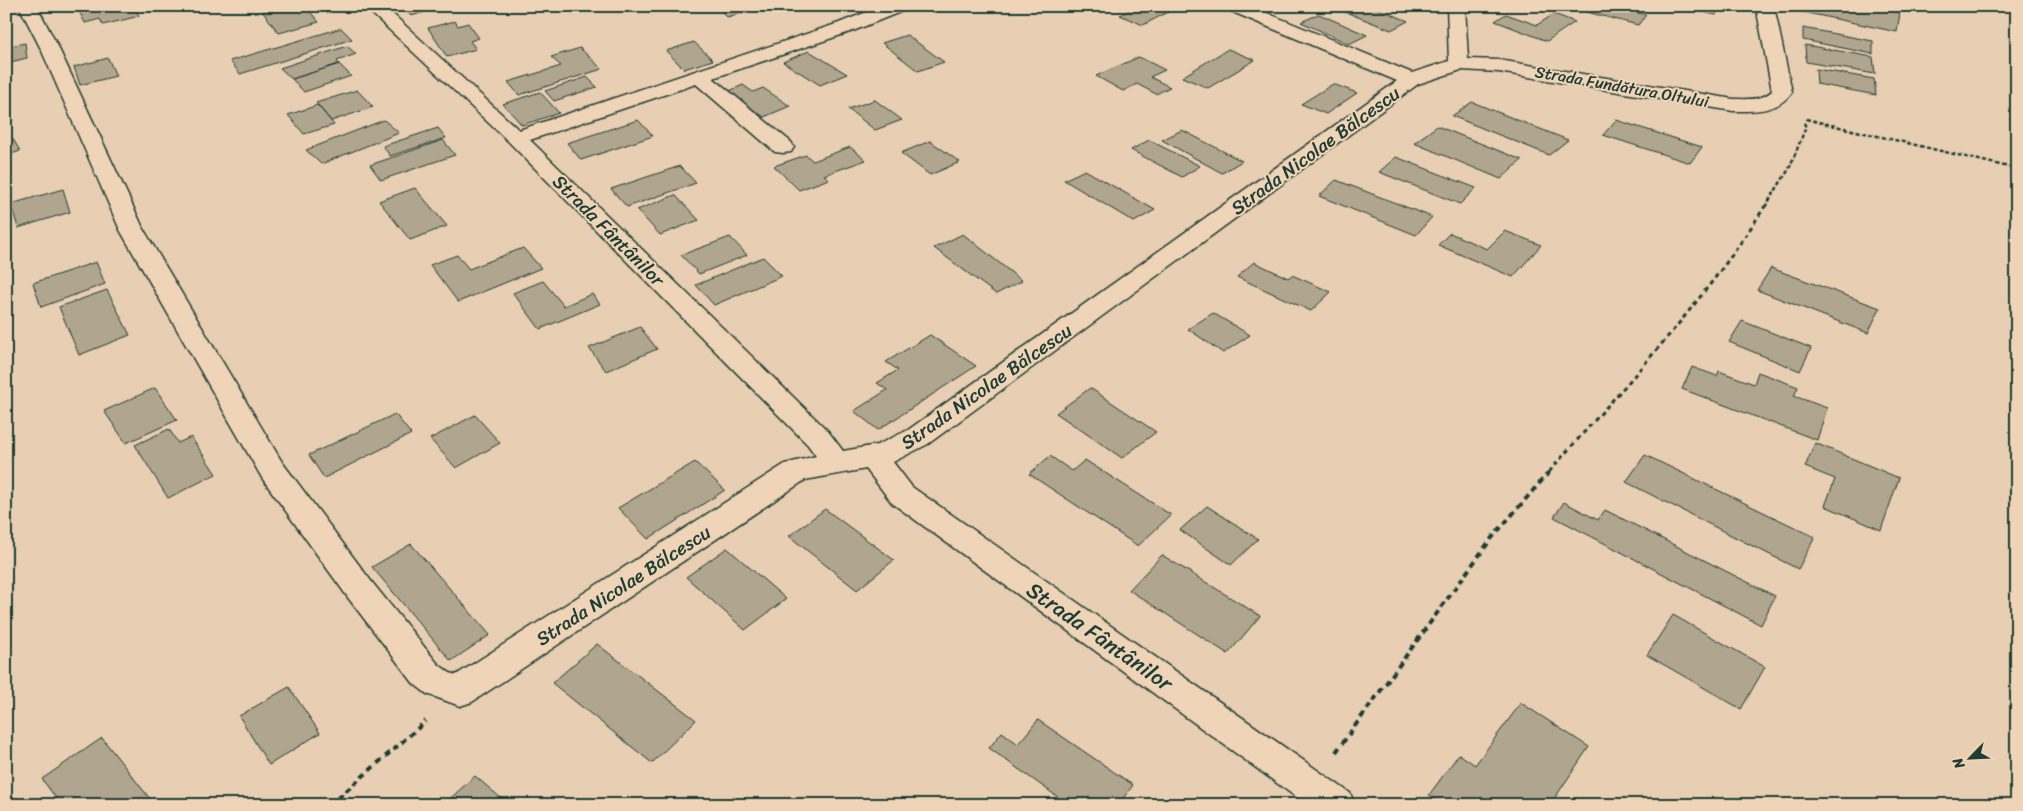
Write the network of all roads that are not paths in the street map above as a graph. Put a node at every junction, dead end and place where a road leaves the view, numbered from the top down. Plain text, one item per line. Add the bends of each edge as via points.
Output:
1 (28, 6) edge
2 (373, 6) edge
3 (899, 6) edge
4 (1234, 6) edge
5 (1456, 6) edge
6 (1765, 6) edge
7 (1459, 64) junction
8 (699, 76) junction
9 (1411, 80) junction
10 (516, 138) junction
11 (783, 147) dead end
12 (873, 457) junction
13 (836, 462) junction
14 (1324, 796) edge

1 - 13 street, Strada Nicolae Bălcescu via 132,230 272,470 360,590 426,674 439,684 460,691 795,472
2 - 10 street, Strada Fântânilor
3 - 8 street
4 - 9 street
5 - 7 street
6 - 7 street, Strada Fundătura Oltului via 1782,92 1766,103 1733,105 1499,66
7 - 9 street, Strada Fundătura Oltului
8 - 10 street
8 - 11 street
9 - 12 street, Strada Nicolae Bălcescu via 918,437
10 - 13 street, Strada Fântânilor via 818,438
12 - 13 street, Strada Nicolae Bălcescu
12 - 14 street, Strada Fântânilor via 902,496

